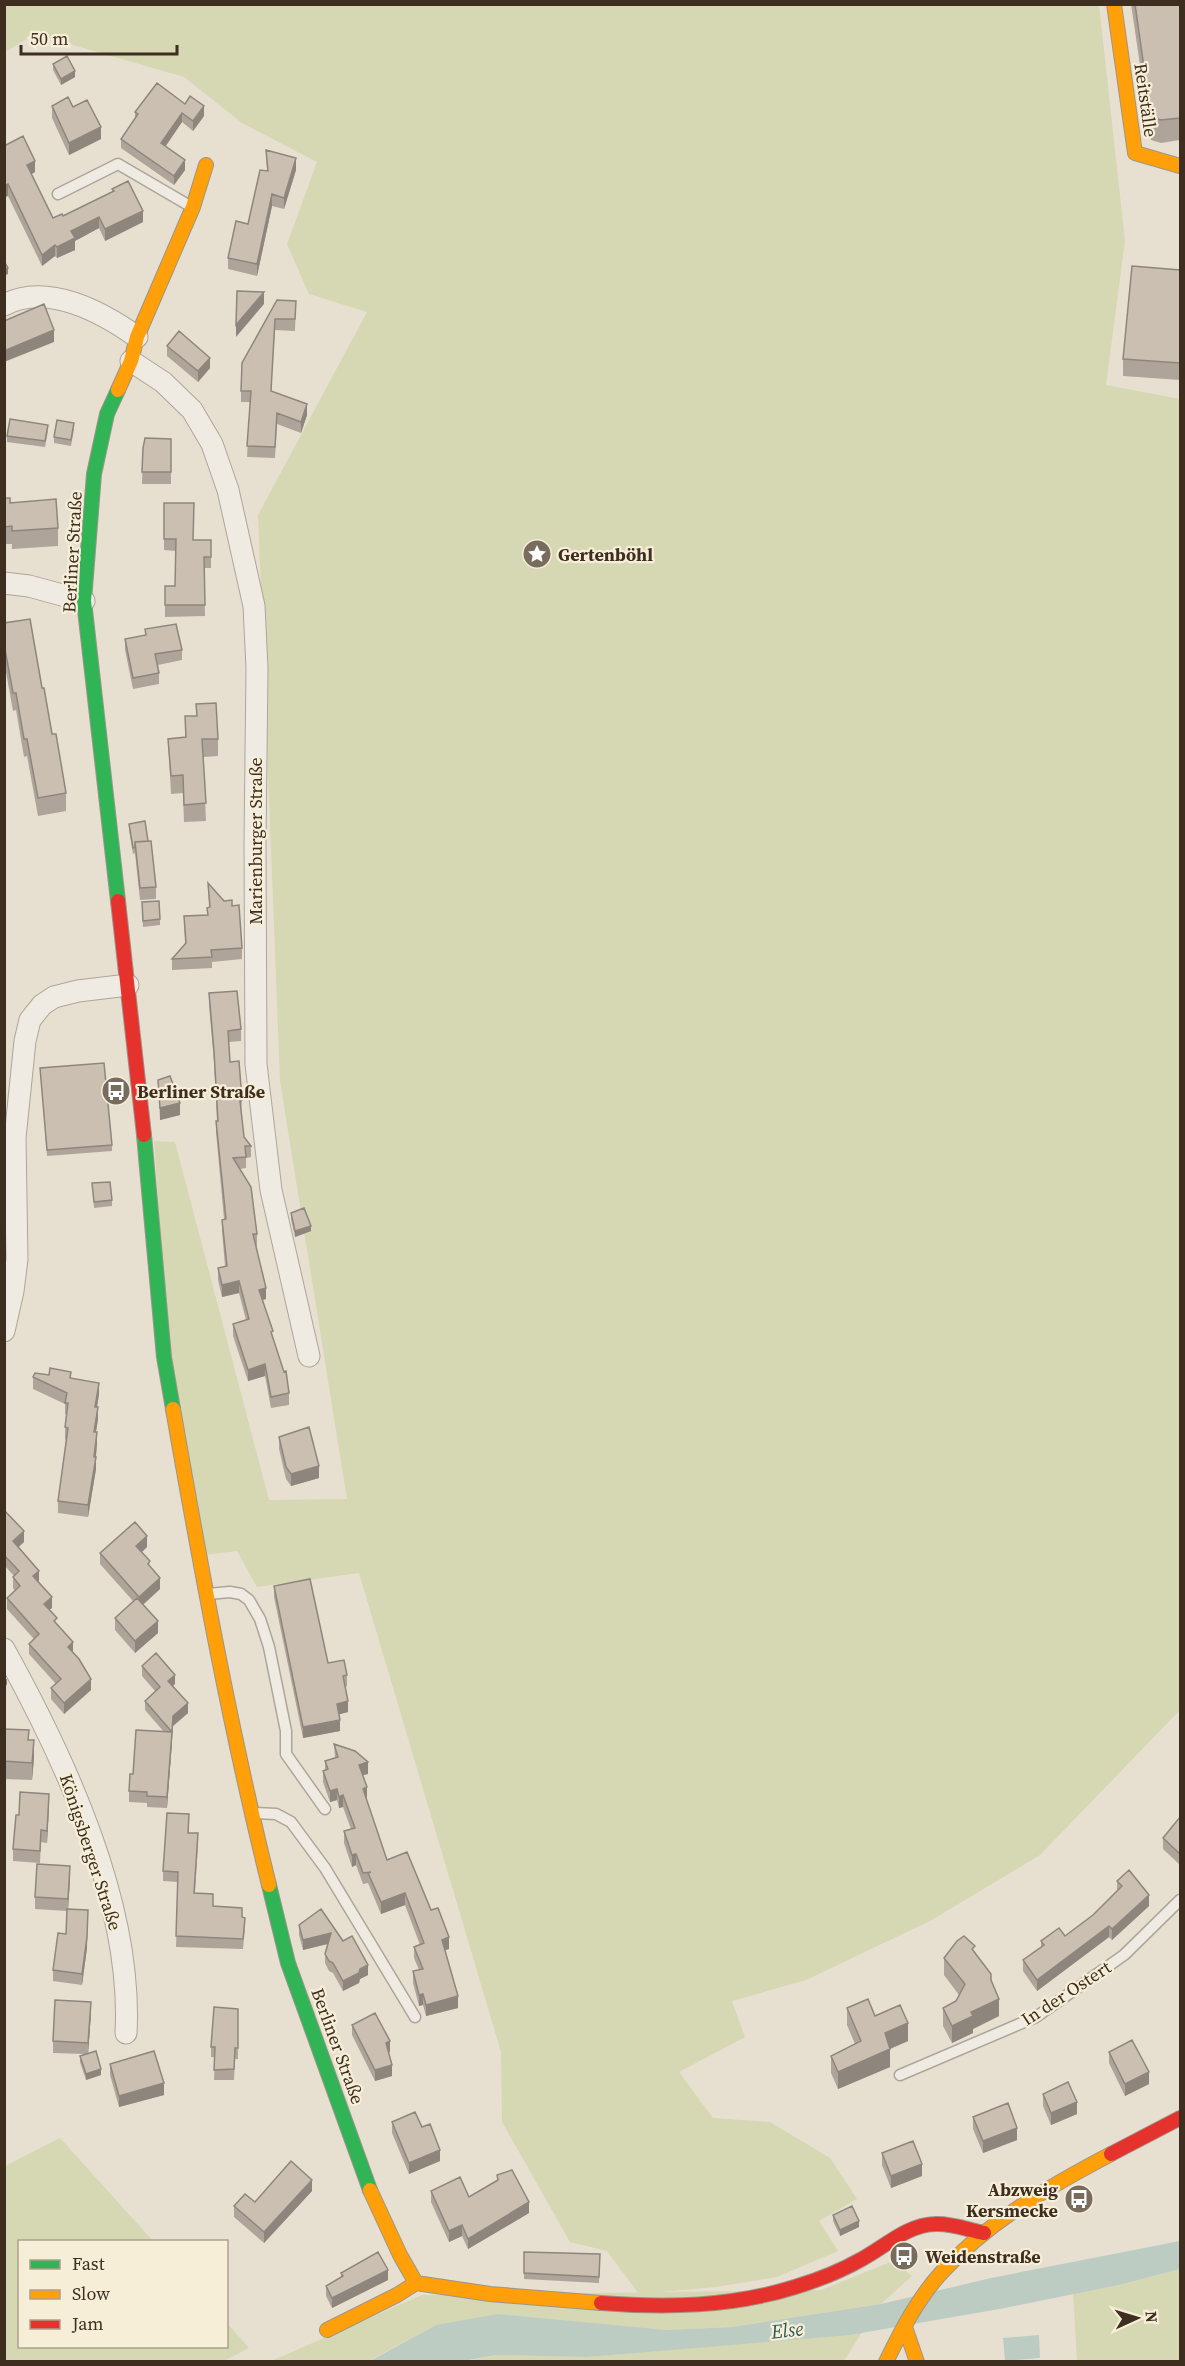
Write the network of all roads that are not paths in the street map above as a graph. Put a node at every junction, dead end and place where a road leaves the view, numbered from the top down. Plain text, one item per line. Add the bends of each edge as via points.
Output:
1 (1114, 4) edge
2 (206, 165) dead end
3 (1180, 166) edge
4 (58, 194) dead end
5 (193, 207) junction
6 (4, 305) edge
7 (137, 337) junction
8 (131, 361) junction
9 (4, 583) edge
10 (84, 601) junction
11 (128, 985) junction
12 (4, 1331) edge
13 (309, 1356) dead end
14 (205, 1594) junction
15 (4, 1649) edge
16 (325, 1809) dead end
17 (251, 1813) junction
18 (1180, 1900) edge
19 (415, 2017) dead end
20 (126, 2033) dead end
21 (900, 2075) dead end
22 (1180, 2118) edge
23 (984, 2233) junction
24 (416, 2283) junction
25 (905, 2327) junction
26 (327, 2330) dead end
27 (888, 2357) edge
28 (916, 2361) edge

1 - 3 street, Reitställe via 1135,153
2 - 5 street, Berliner Straße
4 - 5 lane via 118,164
5 - 7 street, Berliner Straße
6 - 7 street via 34,295 54,298 83,307
7 - 8 street, Berliner Straße
8 - 10 street, Berliner Straße via 108,414 94,474
8 - 13 street, Marienburger Straße via 163,382 192,410 212,444 228,490 254,606 256,1064 271,1190
9 - 10 street
10 - 11 street, Berliner Straße
11 - 12 street via 78,990 54,997 30,1020 15,1138 16,1259
11 - 14 street, Berliner Straße via 164,1357
14 - 16 lane via 241,1594 260,1619 286,1731 286,1754
14 - 17 street, Berliner Straße
15 - 20 street, Königsberger Straße via 69,1780 107,1889 123,1958 128,2002
17 - 19 lane via 276,1814 291,1822 325,1868
17 - 24 street, Berliner Straße via 288,1963 371,2192
18 - 21 lane, In der Ostert via 1124,1956 1036,2017
22 - 23 street via 1066,2178
23 - 24 street via 938,2223 925,2225 819,2278 736,2301 645,2307 497,2295
23 - 25 street via 942,2272
24 - 26 street
25 - 27 street
25 - 28 street

